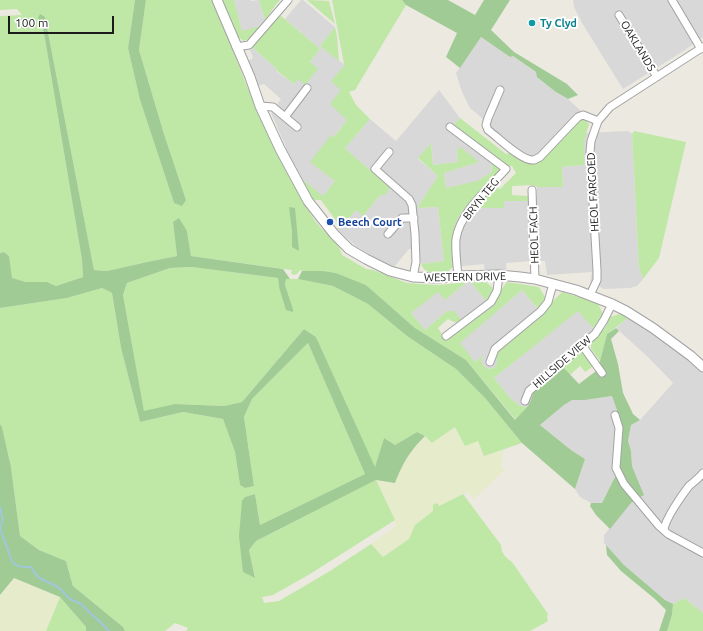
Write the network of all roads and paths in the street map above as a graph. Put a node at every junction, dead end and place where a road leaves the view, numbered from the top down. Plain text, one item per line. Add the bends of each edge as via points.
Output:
1 (217, 0) edge
2 (288, 0) edge
3 (672, 0) edge
4 (619, 15) dead end
5 (236, 47) junction
6 (702, 48) edge
7 (657, 77) junction
8 (307, 88) dead end
9 (500, 90) dead end
10 (260, 106) junction
11 (285, 116) junction
12 (598, 121) junction
13 (297, 127) dead end
14 (450, 127) dead end
15 (389, 152) dead end
16 (532, 190) dead end
17 (414, 218) junction
18 (388, 234) dead end
19 (499, 275) junction
20 (458, 276) junction
21 (413, 277) junction
22 (535, 279) junction
23 (553, 284) junction
24 (590, 295) junction
25 (612, 304) junction
26 (446, 336) dead end
27 (582, 345) junction
28 (490, 362) dead end
29 (703, 367) edge
30 (602, 373) dead end
31 (525, 401) dead end
32 (615, 415) dead end
33 (703, 473) edge
34 (664, 530) junction
35 (703, 553) edge

1 - 5 street, WESTERN DRIVE
2 - 5 street via 249,44
3 - 6 street
4 - 7 street, OAKLANDS
5 - 10 street, WESTERN DRIVE
6 - 7 street, HEOL FARGOED
7 - 12 street, HEOL FARGOED via 610,107
8 - 11 street
9 - 12 street via 486,125 488,130 520,157 534,160 540,157 578,117 583,115
10 - 11 street via 273,107
10 - 21 street, WESTERN DRIVE via 308,201 334,234 366,259 390,271
11 - 13 street
12 - 24 street, HEOL FARGOED via 590,152 597,270 597,280
14 - 20 street, BRYN TEG via 506,169 465,215 456,239
15 - 17 street via 375,169 409,199
16 - 22 street, HEOL FACH
17 - 18 street via 402,218
17 - 21 street via 416,262
19 - 20 street, WESTERN DRIVE
19 - 22 street, WESTERN DRIVE
19 - 26 street via 498,291 491,302
20 - 21 street, WESTERN DRIVE
22 - 23 street, WESTERN DRIVE
23 - 24 street, WESTERN DRIVE
23 - 28 street via 548,302 541,311 496,348
24 - 25 street, WESTERN DRIVE
25 - 27 street, HILLSIDE VIEW via 595,334
25 - 29 street, WESTERN DRIVE via 653,328
27 - 30 street
27 - 31 street, HILLSIDE VIEW via 529,391
32 - 34 street via 619,428 616,468 624,484
33 - 34 street via 689,487 668,518
34 - 35 street

